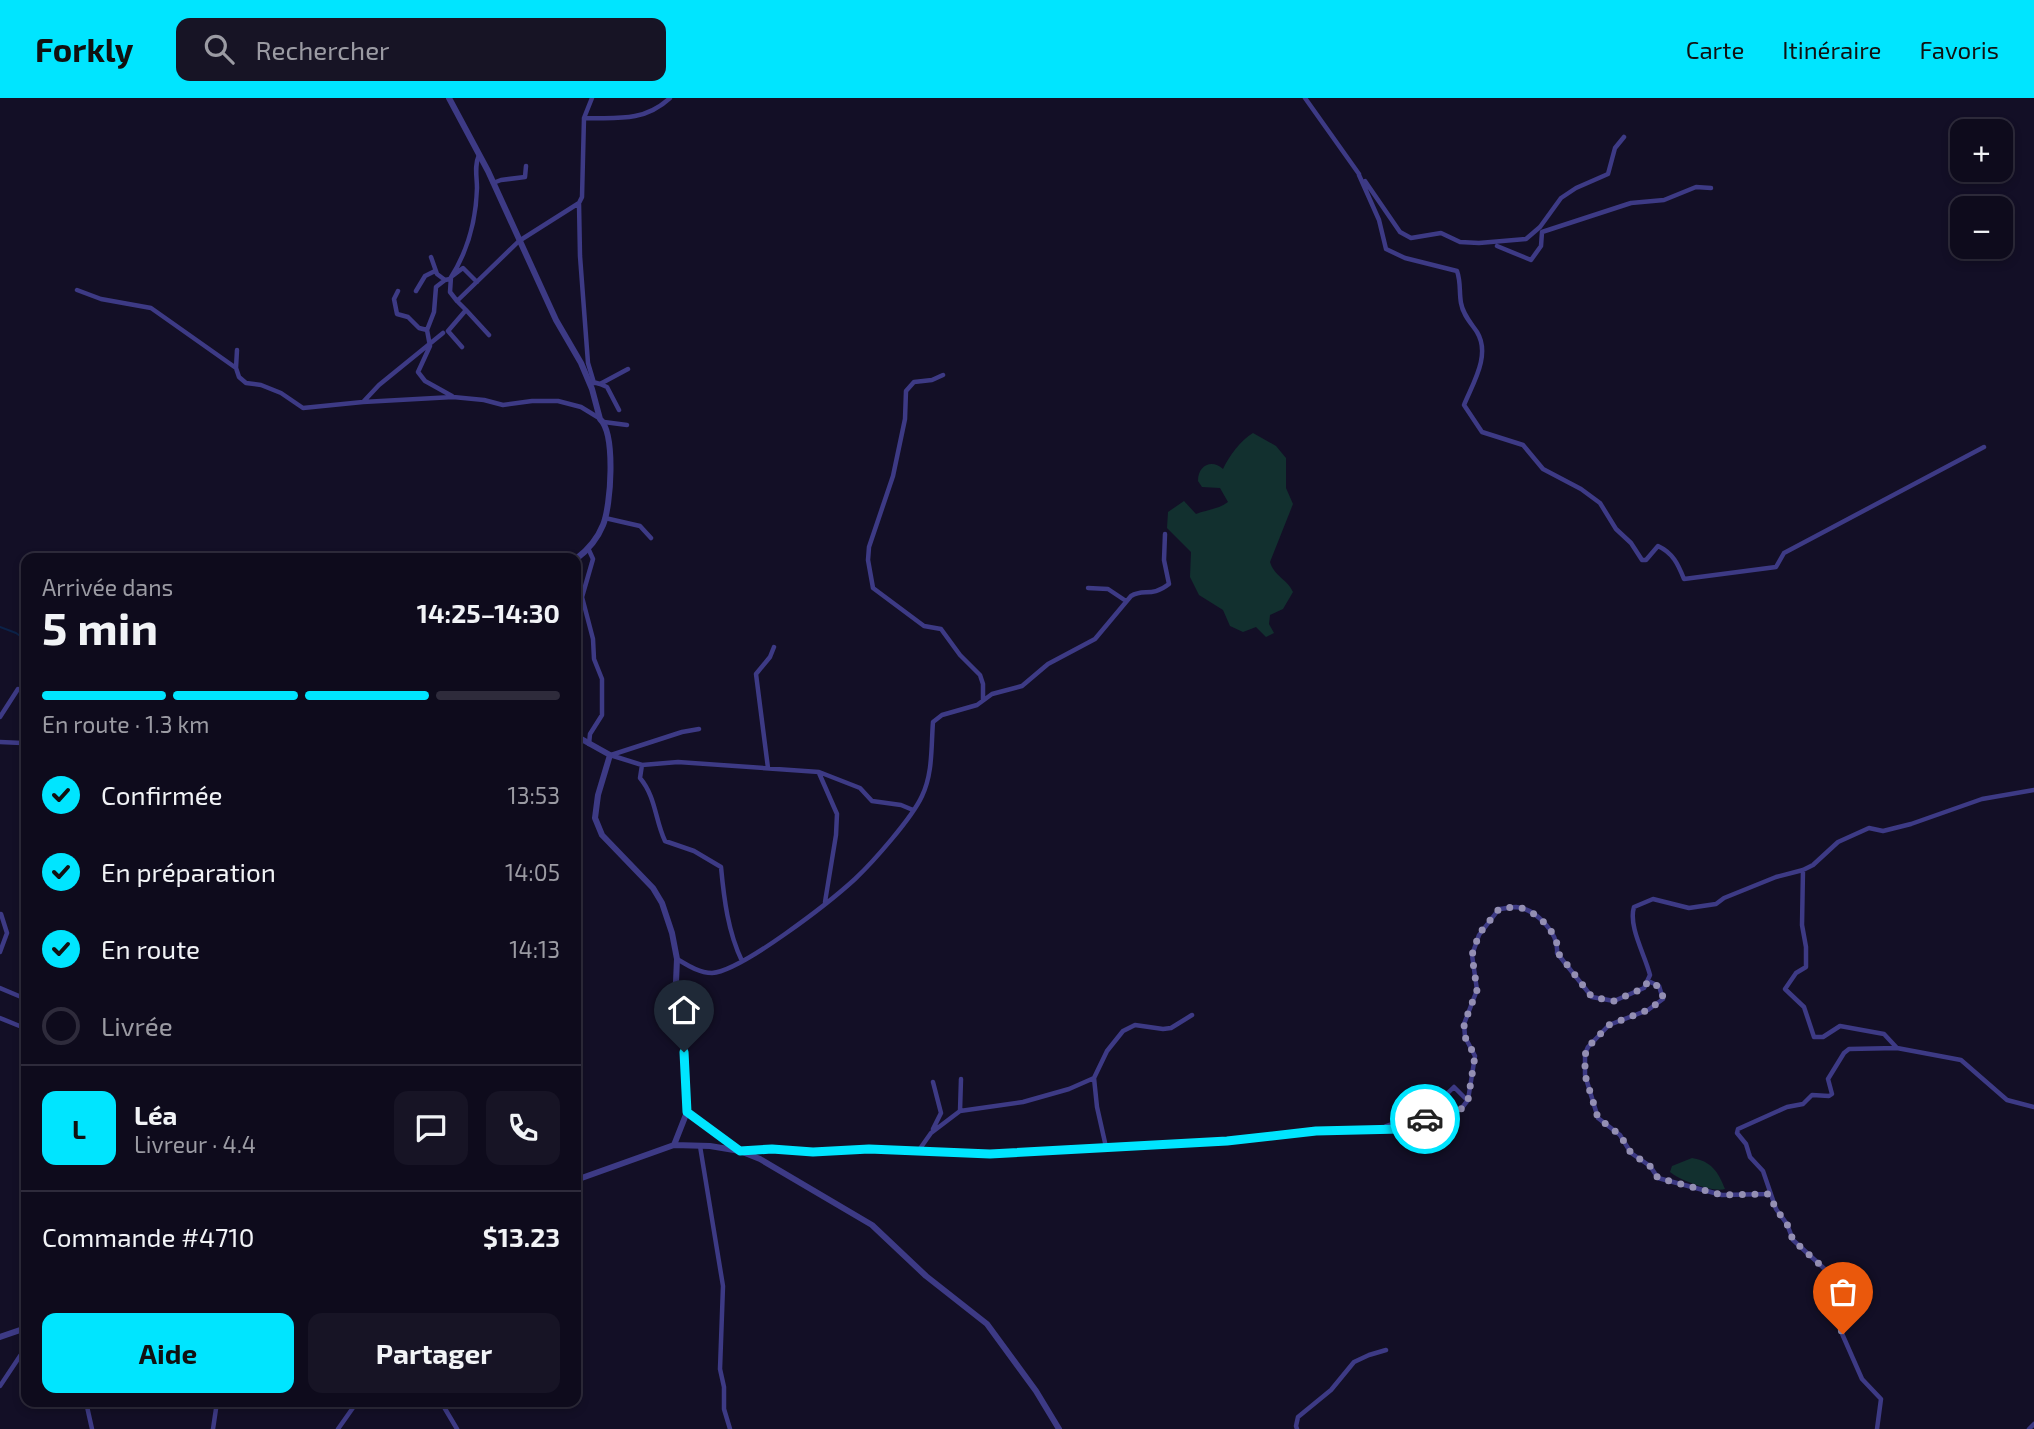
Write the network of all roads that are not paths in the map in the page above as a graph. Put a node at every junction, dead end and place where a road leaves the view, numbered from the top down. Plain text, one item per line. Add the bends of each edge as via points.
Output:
1 (449, 98) edge
2 (592, 98) edge
3 (670, 98) edge
4 (1306, 98) edge
5 (584, 118) junction
6 (1624, 136) dead end
7 (479, 154) junction
8 (526, 166) dead end
9 (1359, 174) junction
10 (494, 183) junction
11 (1711, 188) dead end
12 (579, 203) junction
13 (1541, 230) junction
14 (519, 241) junction
15 (1497, 246) dead end
16 (431, 257) dead end
17 (436, 270) junction
18 (452, 277) junction
19 (445, 280) junction
20 (477, 282) junction
21 (76, 290) dead end
22 (398, 291) dead end
23 (416, 291) dead end
24 (457, 301) junction
25 (466, 310) junction
26 (427, 330) junction
27 (443, 333) dead end
28 (489, 335) dead end
29 (429, 346) junction
30 (461, 346) dead end
31 (237, 350) dead end
32 (236, 368) junction
33 (628, 369) dead end
34 (943, 375) dead end
35 (594, 383) junction
36 (453, 397) junction
37 (363, 402) junction
38 (619, 410) dead end
39 (602, 421) junction
40 (626, 425) dead end
41 (1984, 447) dead end
42 (605, 518) junction
43 (1165, 534) dead end
44 (651, 538) dead end
45 (588, 548) junction
46 (581, 554) edge
47 (1088, 589) dead end
48 (1126, 601) junction
49 (774, 647) dead end
50 (18, 689) dead end
51 (983, 701) junction
52 (0, 717) edge
53 (699, 729) dead end
54 (581, 739) edge
55 (0, 742) edge
56 (21, 743) edge
57 (589, 745) junction
58 (610, 755) junction
59 (642, 765) junction
60 (768, 768) junction
61 (819, 772) junction
62 (2034, 790) edge
63 (913, 810) junction
64 (1803, 870) junction
65 (825, 902) junction
66 (1, 914) edge
67 (0, 952) edge
68 (677, 959) junction
69 (742, 961) junction
70 (1648, 981) junction
71 (0, 988) edge
72 (21, 997) edge
73 (1192, 1015) dead end
74 (0, 1018) edge
75 (21, 1027) edge
76 (1897, 1048) junction
77 (1094, 1078) junction
78 (961, 1079) dead end
79 (933, 1082) dead end
80 (1468, 1100) junction
81 (2034, 1107) edge
82 (960, 1111) junction
83 (687, 1112) junction
84 (1376, 1128) junction
85 (931, 1133) junction
86 (674, 1145) junction
87 (700, 1146) junction
88 (1106, 1147) junction
89 (919, 1150) junction
90 (740, 1151) junction
91 (581, 1178) edge
92 (1769, 1194) junction
93 (21, 1330) edge
94 (0, 1337) edge
95 (1386, 1350) dead end
96 (21, 1354) edge
97 (0, 1386) edge
98 (87, 1407) edge
99 (217, 1407) edge
100 (353, 1407) edge
101 (444, 1407) edge
102 (2034, 1424) edge
103 (92, 1429) edge
104 (213, 1429) edge
105 (338, 1429) edge
106 (457, 1429) edge
107 (730, 1429) edge
108 (1059, 1429) edge
109 (1297, 1429) edge
110 (1877, 1429) edge
111 (2029, 1429) edge

1 - 7 street
2 - 5 street
3 - 5 street via 638,116
4 - 9 street
5 - 12 street
6 - 13 street via 1615,148 1608,174 1561,198
7 - 10 street
7 - 18 street via 473,231
8 - 10 street via 525,177
9 - 13 street via 1400,232 1411,238 1441,233 1460,242 1508,242
9 - 41 street via 1386,249 1457,271 1461,303 1484,353 1464,405 1482,432 1523,445 1543,469 1600,503 1642,560 1647,561 1658,546 1674,558 1684,579 1776,567 1784,553
10 - 14 street
11 - 13 street via 1696,187 1664,200 1631,203
12 - 14 street
12 - 35 street via 588,363
13 - 15 street via 1541,246 1531,260
14 - 20 street
14 - 35 street
16 - 17 street
17 - 19 street
17 - 23 street via 425,276
18 - 19 street
18 - 20 street via 463,268
18 - 24 street via 450,292
19 - 26 street via 436,287
20 - 24 street
21 - 32 street via 151,308
22 - 26 street via 394,299 397,314
24 - 25 street
25 - 28 street
25 - 30 street via 448,331
26 - 29 street
27 - 29 street
29 - 36 street via 418,372
29 - 37 street
31 - 32 street
32 - 37 street via 246,383 261,384 303,408
33 - 35 street
34 - 51 street via 914,382 906,391 893,476 869,547 869,574 873,588 923,626 941,629 980,675
35 - 38 street via 607,387
35 - 39 street
36 - 37 street
36 - 39 street via 503,405 558,401 581,407
39 - 40 street
39 - 42 street via 609,436
42 - 44 street via 640,526
42 - 45 street
43 - 48 street via 1169,584 1158,593 1136,593
45 - 46 street
45 - 57 street via 593,559 582,597 601,679 602,715
47 - 48 street via 1108,589
48 - 51 street via 1095,639 1048,664 1022,686
49 - 60 street via 756,674
50 - 52 street
51 - 63 street via 933,722 930,770
53 - 58 street
54 - 57 street
55 - 56 street
57 - 58 street
58 - 59 street
58 - 68 street via 595,818 602,835 662,903
59 - 60 street via 678,762
59 - 69 street via 640,778 648,788 665,841 721,867 734,944
60 - 61 street
61 - 63 street via 860,788 872,802
61 - 65 street via 837,814
62 - 64 street via 1982,799 1883,831 1869,828 1838,842
63 - 65 street via 855,878
64 - 70 street via 1716,904 1689,908 1653,899 1634,907 1631,915
64 - 76 street via 1801,925 1806,967 1785,989 1804,1007 1814,1037 1823,1037 1840,1026 1884,1034
65 - 69 street
66 - 67 street via 7,933
68 - 69 street via 712,973
68 - 83 street via 675,1005 684,1052
70 - 80 street via 1644,988 1614,1001 1592,997 1558,953 1544,922 1516,907 1499,909 1479,934 1472,955 1477,990 1464,1024 1475,1056
70 - 92 street via 1659,986 1663,999 1609,1025 1585,1055 1585,1075 1598,1118 1620,1135 1631,1153 1658,1178 1722,1195
71 - 72 street
73 - 77 street via 1171,1028 1135,1025 1124,1031 1107,1051
74 - 75 street
76 - 81 street via 1961,1060 2007,1100
76 - 92 street via 1849,1049 1828,1079 1832,1094 1812,1095 1803,1104 1738,1129 1750,1157 1763,1171
77 - 82 street via 1023,1102
77 - 88 street
78 - 82 street
79 - 85 street via 941,1113
80 - 84 street via 1461,1109 1401,1129
80 - 84 street via 1454,1087 1429,1111
82 - 85 street
83 - 86 street
83 - 90 street
84 - 88 street
85 - 89 street
86 - 87 street
86 - 91 street
87 - 90 street
87 - 107 street via 723,1286 720,1369
88 - 89 street via 990,1154
89 - 90 street
90 - 108 street via 786,1173 872,1226 926,1276 977,1314 998,1335
92 - 110 street via 1793,1240 1829,1273 1836,1287 1836,1320 1862,1379 1881,1399
93 - 94 street
95 - 109 street via 1354,1362 1331,1390 1298,1417
96 - 97 street
98 - 103 street
99 - 104 street
100 - 105 street
101 - 106 street
102 - 111 street

